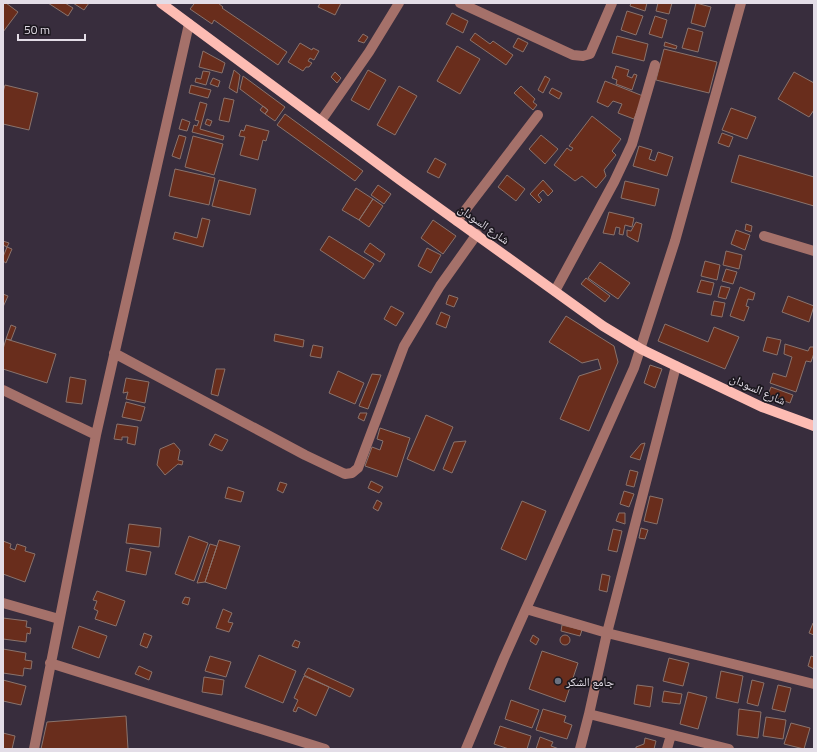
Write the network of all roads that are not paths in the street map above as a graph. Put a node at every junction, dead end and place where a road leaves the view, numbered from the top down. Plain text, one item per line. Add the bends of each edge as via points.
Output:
1 (161, 3) edge
2 (399, 3) edge
3 (460, 3) edge
4 (612, 3) edge
5 (741, 3) edge
6 (189, 24) junction
7 (655, 66) dead end
8 (538, 115) dead end
9 (321, 121) junction
10 (457, 221) junction
11 (477, 234) junction
12 (764, 236) dead end
13 (814, 251) edge
14 (555, 291) junction
15 (641, 349) junction
16 (114, 353) junction
17 (676, 366) junction
18 (3, 390) edge
19 (814, 426) edge
20 (96, 435) junction
21 (3, 603) edge
22 (526, 609) junction
23 (59, 619) junction
24 (607, 633) junction
25 (50, 663) junction
26 (814, 684) edge
27 (589, 714) junction
28 (671, 735) junction
29 (34, 749) edge
30 (325, 749) edge
31 (466, 749) edge
32 (580, 749) edge
33 (667, 749) edge
34 (729, 749) edge

1 - 6 main road, شارع السودان
2 - 9 street
3 - 4 street via 573,55 584,56 590,54
5 - 15 street via 675,241
6 - 9 main road, شارع السودان
6 - 16 street
7 - 14 street via 632,144
8 - 10 street
9 - 10 main road, شارع السودان
10 - 11 main road, شارع السودان
11 - 14 main road, شارع السودان
11 - 16 street via 440,286 404,346 358,468 352,473 345,474 305,456
12 - 13 street
14 - 15 main road, شارع السودان via 603,326
15 - 17 main road, شارع السودان
15 - 22 street
16 - 20 street
17 - 19 main road, شارع السودان via 762,407
17 - 24 street
18 - 20 street
20 - 23 street
21 - 23 street
22 - 24 street
22 - 31 street
23 - 25 street
24 - 26 street
24 - 27 street
25 - 29 street
25 - 30 street
27 - 28 street
27 - 32 street
28 - 33 street
28 - 34 street

